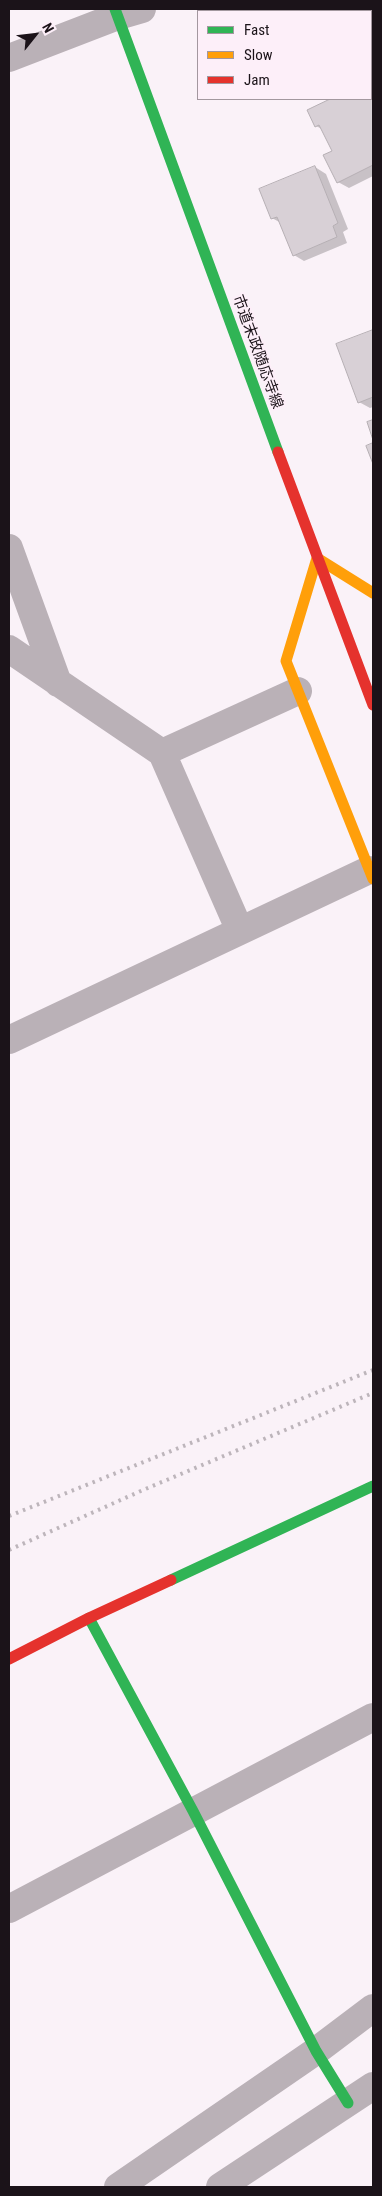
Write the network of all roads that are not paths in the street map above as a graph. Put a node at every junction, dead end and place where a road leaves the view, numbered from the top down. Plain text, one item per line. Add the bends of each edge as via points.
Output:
1 (125, 11) edge
2 (9, 58) edge
3 (9, 548) edge
4 (317, 558) junction
5 (373, 593) edge
6 (9, 649) edge
7 (58, 683) junction
8 (298, 692) junction
9 (373, 705) edge
10 (162, 753) junction
11 (371, 875) edge
12 (240, 931) junction
13 (9, 1040) edge
14 (373, 1486) edge
15 (89, 1618) junction
16 (9, 1659) edge
17 (373, 1717) edge
18 (193, 1811) junction
19 (9, 1909) edge
20 (373, 2008) edge
21 (316, 2050) junction
22 (373, 2086) edge
23 (348, 2103) junction
24 (118, 2187) edge
25 (220, 2187) edge

1 - 2 street
1 - 4 street, 市道末政随応寺線
3 - 7 street
4 - 5 street
4 - 8 street via 286,661
4 - 9 street, 市道末政随応寺線
6 - 7 street
7 - 10 street
8 - 10 street
8 - 11 street
10 - 12 street
11 - 12 street
12 - 13 street
14 - 15 street
15 - 16 street
15 - 18 street
17 - 18 street
18 - 19 street
18 - 21 street
20 - 21 street
21 - 23 street
21 - 24 street
22 - 23 street
23 - 25 street

